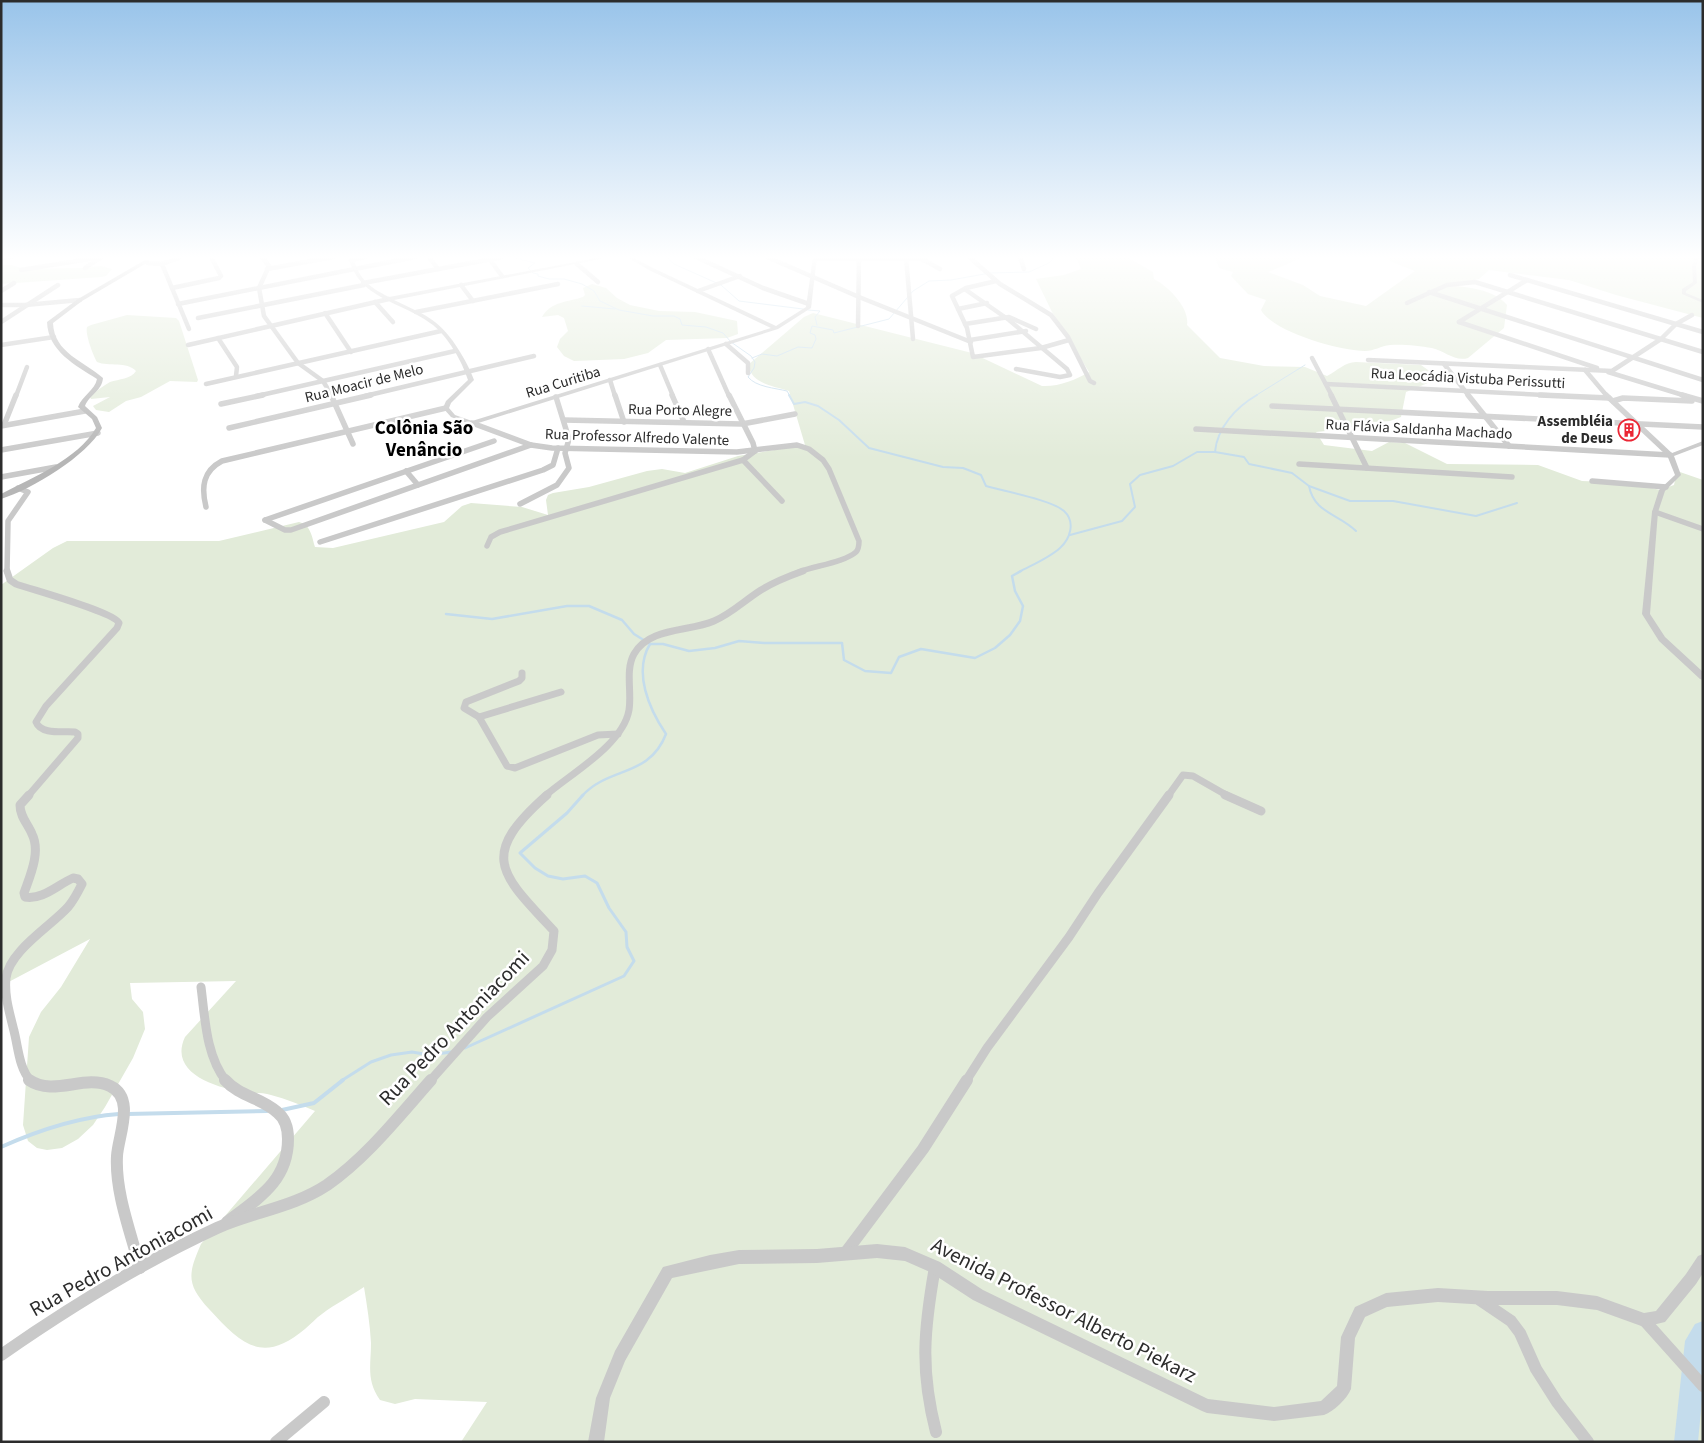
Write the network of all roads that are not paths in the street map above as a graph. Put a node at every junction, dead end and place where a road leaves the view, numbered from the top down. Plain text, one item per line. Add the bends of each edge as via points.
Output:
1 (50, 324) edge
2 (187, 324) edge
3 (333, 324) edge
4 (435, 324) edge
5 (768, 324) edge
6 (782, 324) edge
7 (911, 324) edge
8 (929, 324) edge
9 (965, 324) edge
10 (1014, 324) edge
11 (1027, 324) edge
12 (1057, 324) edge
13 (1466, 324) edge
14 (1529, 324) edge
15 (1613, 324) edge
16 (1676, 324) edge
17 (1677, 324) edge
18 (272, 325) joint
19 (776, 328) junction
20 (189, 329) dead end
21 (441, 331) junction
22 (1023, 332) junction
23 (1703, 332) edge
24 (54, 337) junction
25 (218, 338) junction
26 (912, 339) dead end
27 (1661, 339) junction
28 (1069, 340) junction
29 (971, 341) junction
30 (726, 344) junction
31 (1, 345) edge
32 (188, 345) dead end
33 (1041, 348) junction
34 (708, 349) junction
35 (455, 351) junction
36 (351, 352) junction
37 (1703, 352) edge
38 (534, 356) dead end
39 (1312, 358) dead end
40 (1633, 358) junction
41 (1368, 360) dead end
42 (298, 363) junction
43 (1444, 364) junction
44 (660, 365) junction
45 (27, 367) dead end
46 (1016, 368) dead end
47 (1585, 370) junction
48 (467, 371) junction
49 (1607, 371) junction
50 (748, 373) dead end
51 (236, 376) junction
52 (610, 380) junction
53 (1703, 380) edge
54 (323, 381) junction
55 (1094, 383) dead end
56 (206, 384) dead end
57 (1326, 384) junction
58 (1466, 390) junction
59 (556, 398) junction
60 (1611, 399) junction
61 (1703, 401) edge
62 (336, 403) junction
63 (221, 404) dead end
64 (1272, 406) dead end
65 (446, 408) junction
66 (1339, 410) junction
67 (85, 411) junction
68 (795, 414) dead end
69 (1489, 418) junction
70 (564, 420) junction
71 (624, 422) junction
72 (684, 422) junction
73 (472, 423) junction
74 (742, 424) junction
75 (1637, 424) junction
76 (3, 426) edge
77 (229, 428) dead end
78 (1196, 428) dead end
79 (1703, 428) edge
80 (347, 431) junction
81 (98, 433) junction
82 (1352, 438) junction
83 (494, 442) dead end
84 (353, 444) dead end
85 (1703, 444) edge
86 (531, 445) junction
87 (1509, 446) junction
88 (558, 448) junction
89 (567, 448) junction
90 (1, 450) edge
91 (755, 451) junction
92 (1670, 455) junction
93 (743, 460) junction
94 (823, 460) joint
95 (1299, 464) dead end
96 (56, 467) junction
97 (1366, 468) junction
98 (406, 471) junction
99 (1, 477) edge
100 (1512, 477) dead end
101 (1592, 482) dead end
102 (418, 485) junction
103 (1666, 487) junction
104 (18, 488) junction
105 (1, 496) edge
106 (782, 501) dead end
107 (520, 504) dead end
108 (206, 507) dead end
109 (1655, 512) junction
110 (1703, 529) edge
111 (320, 542) dead end
112 (487, 546) dead end
113 (522, 673) dead end
114 (1703, 677) edge
115 (561, 692) dead end
116 (479, 718) junction
117 (618, 734) junction
118 (1261, 811) dead end
119 (201, 987) dead end
120 (221, 1226) junction
121 (846, 1252) junction
122 (1703, 1261) edge
123 (935, 1267) junction
124 (140, 1268) junction
125 (1476, 1298) junction
126 (1644, 1320) junction
127 (1, 1355) edge
128 (1703, 1386) edge
129 (324, 1402) dead end
130 (936, 1432) dead end
131 (276, 1442) edge
132 (596, 1442) edge
133 (1588, 1442) edge

1 - 24 main road
2 - 20 street
3 - 36 street
4 - 21 street
5 - 19 street
6 - 19 street, Rua Curitiba
7 - 26 street
8 - 29 street
9 - 29 street
10 - 22 street
11 - 22 street via 1036,329
12 - 28 street
13 - 49 street
14 - 40 street
15 - 27 street
16 - 27 street
17 - 23 street
18 - 25 street
18 - 42 street
19 - 30 street, Rua Curitiba
21 - 35 street
21 - 36 street
22 - 29 street
22 - 33 street
24 - 31 street
24 - 67 main road via 65,355 100,378 99,384 82,402 81,407
25 - 32 street
25 - 51 street via 237,367
27 - 37 street
27 - 40 street
28 - 33 street
28 - 55 street
29 - 33 street via 973,357
30 - 34 street, Rua Curitiba
30 - 50 street via 748,363
33 - 46 street via 1070,375 1060,377
34 - 44 street, Rua Curitiba
34 - 74 street
35 - 48 street
35 - 54 street
36 - 42 street
38 - 48 street, Rua Moacir de Melo
39 - 57 street
40 - 49 street via 1615,370
40 - 53 street
41 - 43 street
42 - 51 street
42 - 54 street
43 - 47 street
43 - 58 street
44 - 52 street, Rua Curitiba
44 - 72 street
45 - 76 street
47 - 49 street
47 - 60 street
48 - 62 street, Rua Moacir de Melo
48 - 65 street via 472,380 448,402
49 - 61 street
51 - 56 street
52 - 59 street, Rua Curitiba
52 - 71 street
54 - 62 street
54 - 63 street
57 - 58 street, Rua Leocádia Vistuba Perissutti
57 - 66 street
58 - 60 street, Rua Leocádia Vistuba Perissutti
58 - 69 street
59 - 70 street
59 - 73 street, Rua Curitiba
60 - 61 street, Rua Leocádia Vistuba Perissutti
60 - 75 street
62 - 77 street, Rua Moacir de Melo
62 - 80 street
64 - 66 street
65 - 73 street, Rua Professor Alfredo Valente via 453,416
65 - 80 street
66 - 69 street
66 - 82 street
67 - 76 street
67 - 81 main road via 96,418
68 - 74 street, Rua Porto Alegre
69 - 75 street
69 - 87 street
70 - 71 street, Rua Porto Alegre
70 - 89 street via 569,439
71 - 72 street, Rua Porto Alegre
72 - 74 street, Rua Porto Alegre
73 - 86 street, Rua Professor Alfredo Valente
74 - 91 street
75 - 79 street
75 - 92 street
78 - 82 street, Rua Flávia Saldanha Machado
80 - 84 street
80 - 108 street via 215,464 202,482
81 - 90 street
81 - 96 main road
82 - 87 street, Rua Flávia Saldanha Machado
82 - 97 street
83 - 98 street
85 - 92 street
86 - 88 street, Rua Professor Alfredo Valente
86 - 102 street
87 - 92 street, Rua Flávia Saldanha Machado
88 - 89 street, Rua Professor Alfredo Valente
88 - 111 street via 554,465 543,470
89 - 91 street, Rua Professor Alfredo Valente
89 - 107 street via 569,468 560,482
91 - 93 street
91 - 94 street, Rua Professor Alfredo Valente via 797,445 810,449
92 - 103 street via 1678,475
93 - 106 street
93 - 112 street via 500,532 491,537
94 - 117 street, Rua Pedro Antoniacomi via 859,541 856,552 768,587 713,621 656,636 644,643 634,653 630,666 629,711
95 - 97 street
96 - 99 street
96 - 104 main road
97 - 100 street
98 - 102 street
98 - 102 street via 265,520 288,530
101 - 103 street
103 - 109 street
104 - 105 main road
104 - 124 street via 28,492 8,521 7,573 10,580 59,600 102,611 119,623 106,642 39,714 36,722 43,730 75,732 78,738 20,805 19,812 34,837 35,848 25,897 37,898 73,878 82,884 58,917 12,963 6,981 10,1013 30,1080 40,1086 94,1082 109,1086 120,1094 124,1107 117,1157
109 - 110 street
109 - 114 street via 1646,614 1662,639
113 - 116 street via 519,681 466,702 464,708
115 - 116 street
116 - 117 street via 510,768 598,735
117 - 120 street, Rua Pedro Antoniacomi via 594,758 526,812 513,826 504,846 504,866 513,885 554,931 552,953 543,966 489,1015 352,1166 323,1187
118 - 121 street via 1193,776 1183,775 987,1048 923,1149
119 - 120 street via 216,1065 223,1078 279,1113 288,1132 289,1147 284,1171 267,1190
120 - 124 street, Rua Pedro Antoniacomi
121 - 123 street, Avenida Professor Alberto Piekarz via 877,1250 905,1254
121 - 132 street, Avenida Professor Alberto Piekarz via 739,1258 668,1272 620,1356 602,1398
122 - 126 street via 1660,1316
123 - 125 street, Avenida Professor Alberto Piekarz via 978,1295 1207,1406 1274,1414 1324,1408 1344,1388 1348,1337 1360,1312 1386,1300 1438,1295
123 - 130 street via 924,1327 923,1365 928,1404
124 - 127 street, Rua Pedro Antoniacomi via 57,1316
125 - 126 street, Avenida Professor Alberto Piekarz via 1557,1298 1597,1303
125 - 133 street via 1511,1322 1520,1333 1536,1369
126 - 128 street
129 - 131 street

